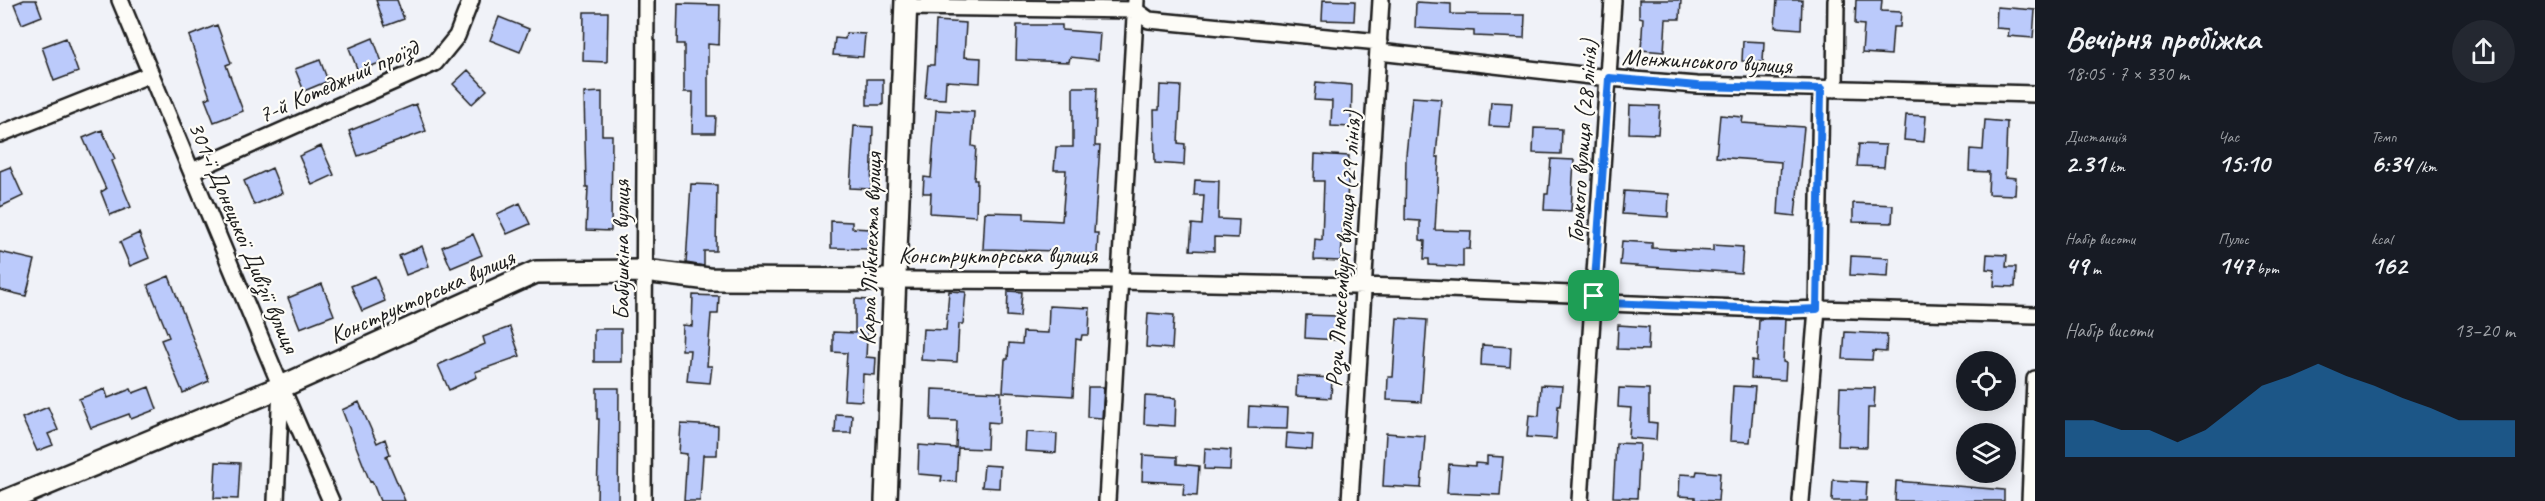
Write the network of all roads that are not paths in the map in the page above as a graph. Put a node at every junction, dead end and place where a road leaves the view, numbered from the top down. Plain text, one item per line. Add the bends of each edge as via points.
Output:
1 (120, 0) edge
2 (471, 0) edge
3 (646, 0) edge
4 (1381, 0) edge
5 (1613, 0) edge
6 (1836, 0) edge
7 (906, 4) edge
8 (1135, 5) edge
9 (1379, 47) junction
10 (151, 74) junction
11 (1609, 78) junction
12 (1828, 89) junction
13 (2035, 94) edge
14 (0, 134) edge
15 (192, 171) junction
16 (644, 271) junction
17 (895, 280) junction
18 (1120, 281) junction
19 (1364, 286) junction
20 (1594, 296) junction
21 (1817, 309) junction
22 (2035, 315) edge
23 (2035, 379) edge
24 (281, 387) junction
25 (10, 500) edge
26 (276, 501) edge
27 (331, 501) edge
28 (643, 501) edge
29 (886, 501) edge
30 (1107, 501) edge
31 (1350, 501) edge
32 (1580, 501) edge
33 (1802, 501) edge
34 (2030, 501) edge

1 - 10 street, 301-ї Донецької Дивізії вулиця
2 - 15 street, 7-й Котеджний проїзд via 457,36 435,63
3 - 16 street, Бабушкіна вулиця
4 - 9 street, Рози Люксембург вулиця (29 лiнiя)
5 - 11 street, Горького вулиця (28 лiнiя)
6 - 12 street
7 - 8 street, Менжинського вулиця
7 - 17 street, Карла Лібкнехта вулиця
8 - 9 street, Менжинського вулиця via 1149,20
8 - 18 street
9 - 11 street, Менжинського вулиця
9 - 19 street, Рози Люксембург вулиця (29 лiнiя)
10 - 14 street
10 - 15 street, 301-ї Донецької Дивізії вулиця
11 - 12 street, Менжинського вулиця via 1697,86
11 - 20 street, Горького вулиця (28 лiнiя)
12 - 13 street, Менжинського вулиця
12 - 21 street
15 - 24 street, 301-ї Донецької Дивізії вулиця
16 - 17 street, Конструкторська вулиця via 710,279
16 - 24 street, Конструкторська вулиця via 536,272
16 - 28 street, Бабушкіна вулиця
17 - 18 street, Конструкторська вулиця
17 - 29 street, Карла Лібкнехта вулиця
18 - 19 street, Конструкторська вулиця
18 - 30 street
19 - 20 street, Конструкторська вулиця
19 - 31 street, Рози Люксембург вулиця (29 лiнiя)
20 - 21 street, Конструкторська вулиця via 1606,303
20 - 32 street, Горького вулиця (28 лiнiя)
21 - 22 street, Конструкторська вулиця
21 - 33 street
23 - 34 street
24 - 25 street, Конструкторська вулиця
24 - 26 street, 301-ї Донецької Дивізії вулиця
24 - 27 street

